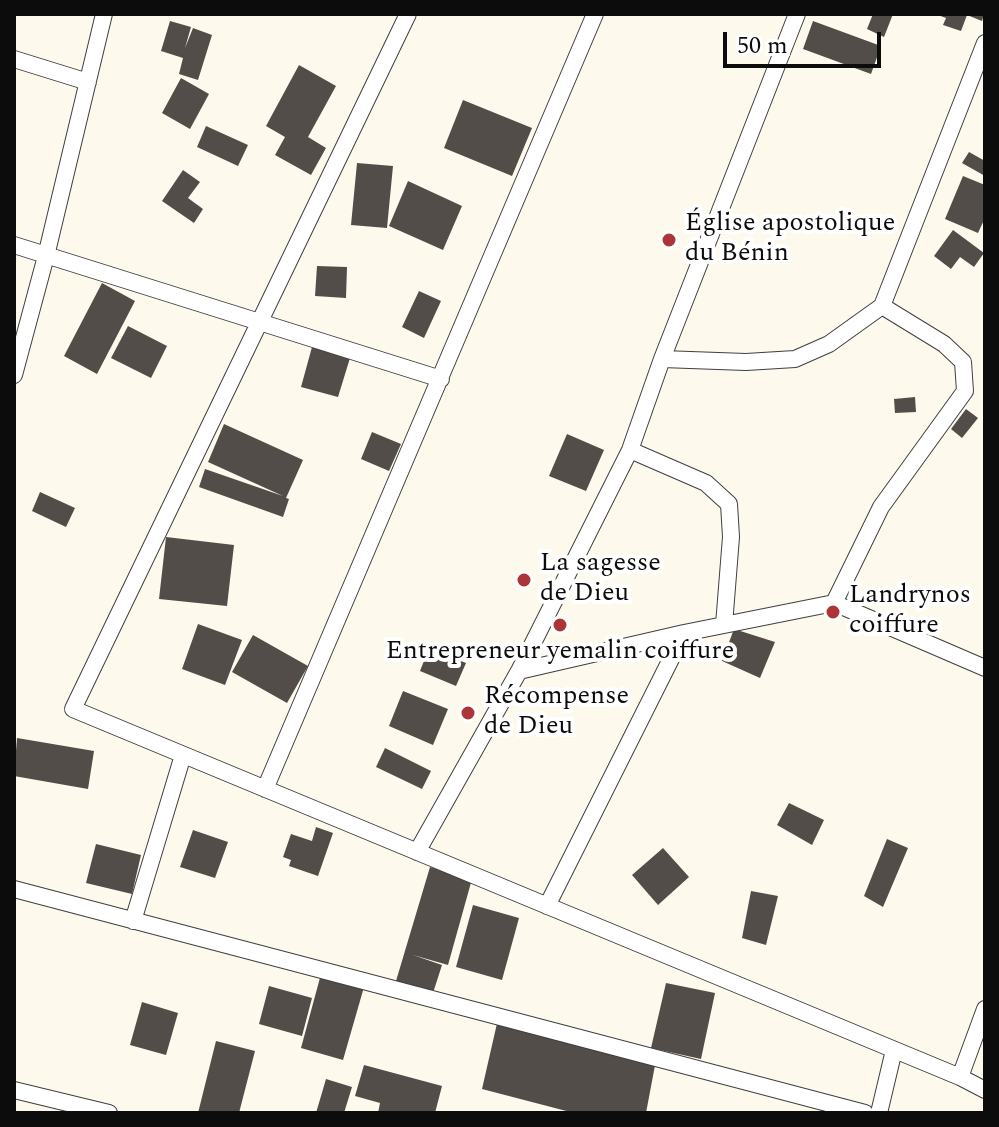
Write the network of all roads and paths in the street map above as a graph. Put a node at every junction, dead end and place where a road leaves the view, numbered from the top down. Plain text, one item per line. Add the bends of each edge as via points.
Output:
1 (104, 14) edge
2 (408, 14) edge
3 (595, 14) edge
4 (797, 14) edge
5 (985, 43) edge
6 (14, 59) edge
7 (88, 82) junction
8 (14, 245) edge
9 (46, 256) junction
10 (882, 306) junction
11 (261, 321) junction
12 (662, 359) junction
13 (14, 375) edge
14 (441, 379) junction
15 (630, 450) junction
16 (834, 603) junction
17 (724, 625) junction
18 (684, 633) junction
19 (985, 668) edge
20 (519, 671) junction
21 (183, 755) junction
22 (265, 789) junction
23 (417, 852) junction
24 (14, 889) edge
25 (547, 906) junction
26 (133, 921) junction
27 (985, 1009) edge
28 (894, 1050) junction
29 (960, 1077) junction
30 (14, 1090) edge
31 (985, 1090) edge
32 (109, 1113) edge
33 (865, 1113) edge
34 (879, 1113) edge

1 - 7 street
2 - 11 street
3 - 14 street
4 - 12 street
5 - 10 street
6 - 7 street
7 - 9 street
8 - 9 street
9 - 11 street
9 - 13 street
10 - 12 street via 829,344 795,359
10 - 16 street via 944,344 963,362 965,391 881,507
11 - 14 street
11 - 21 street via 73,709
12 - 15 street
14 - 22 street
15 - 17 street via 706,483 729,504
15 - 20 street
16 - 17 street
16 - 19 street
17 - 18 street
18 - 20 street
18 - 25 street
20 - 23 street
21 - 22 street
21 - 26 street
22 - 23 street
23 - 25 street
24 - 26 street
25 - 28 street
26 - 33 street
27 - 29 street
28 - 29 street
28 - 34 street
29 - 31 street
30 - 32 street

